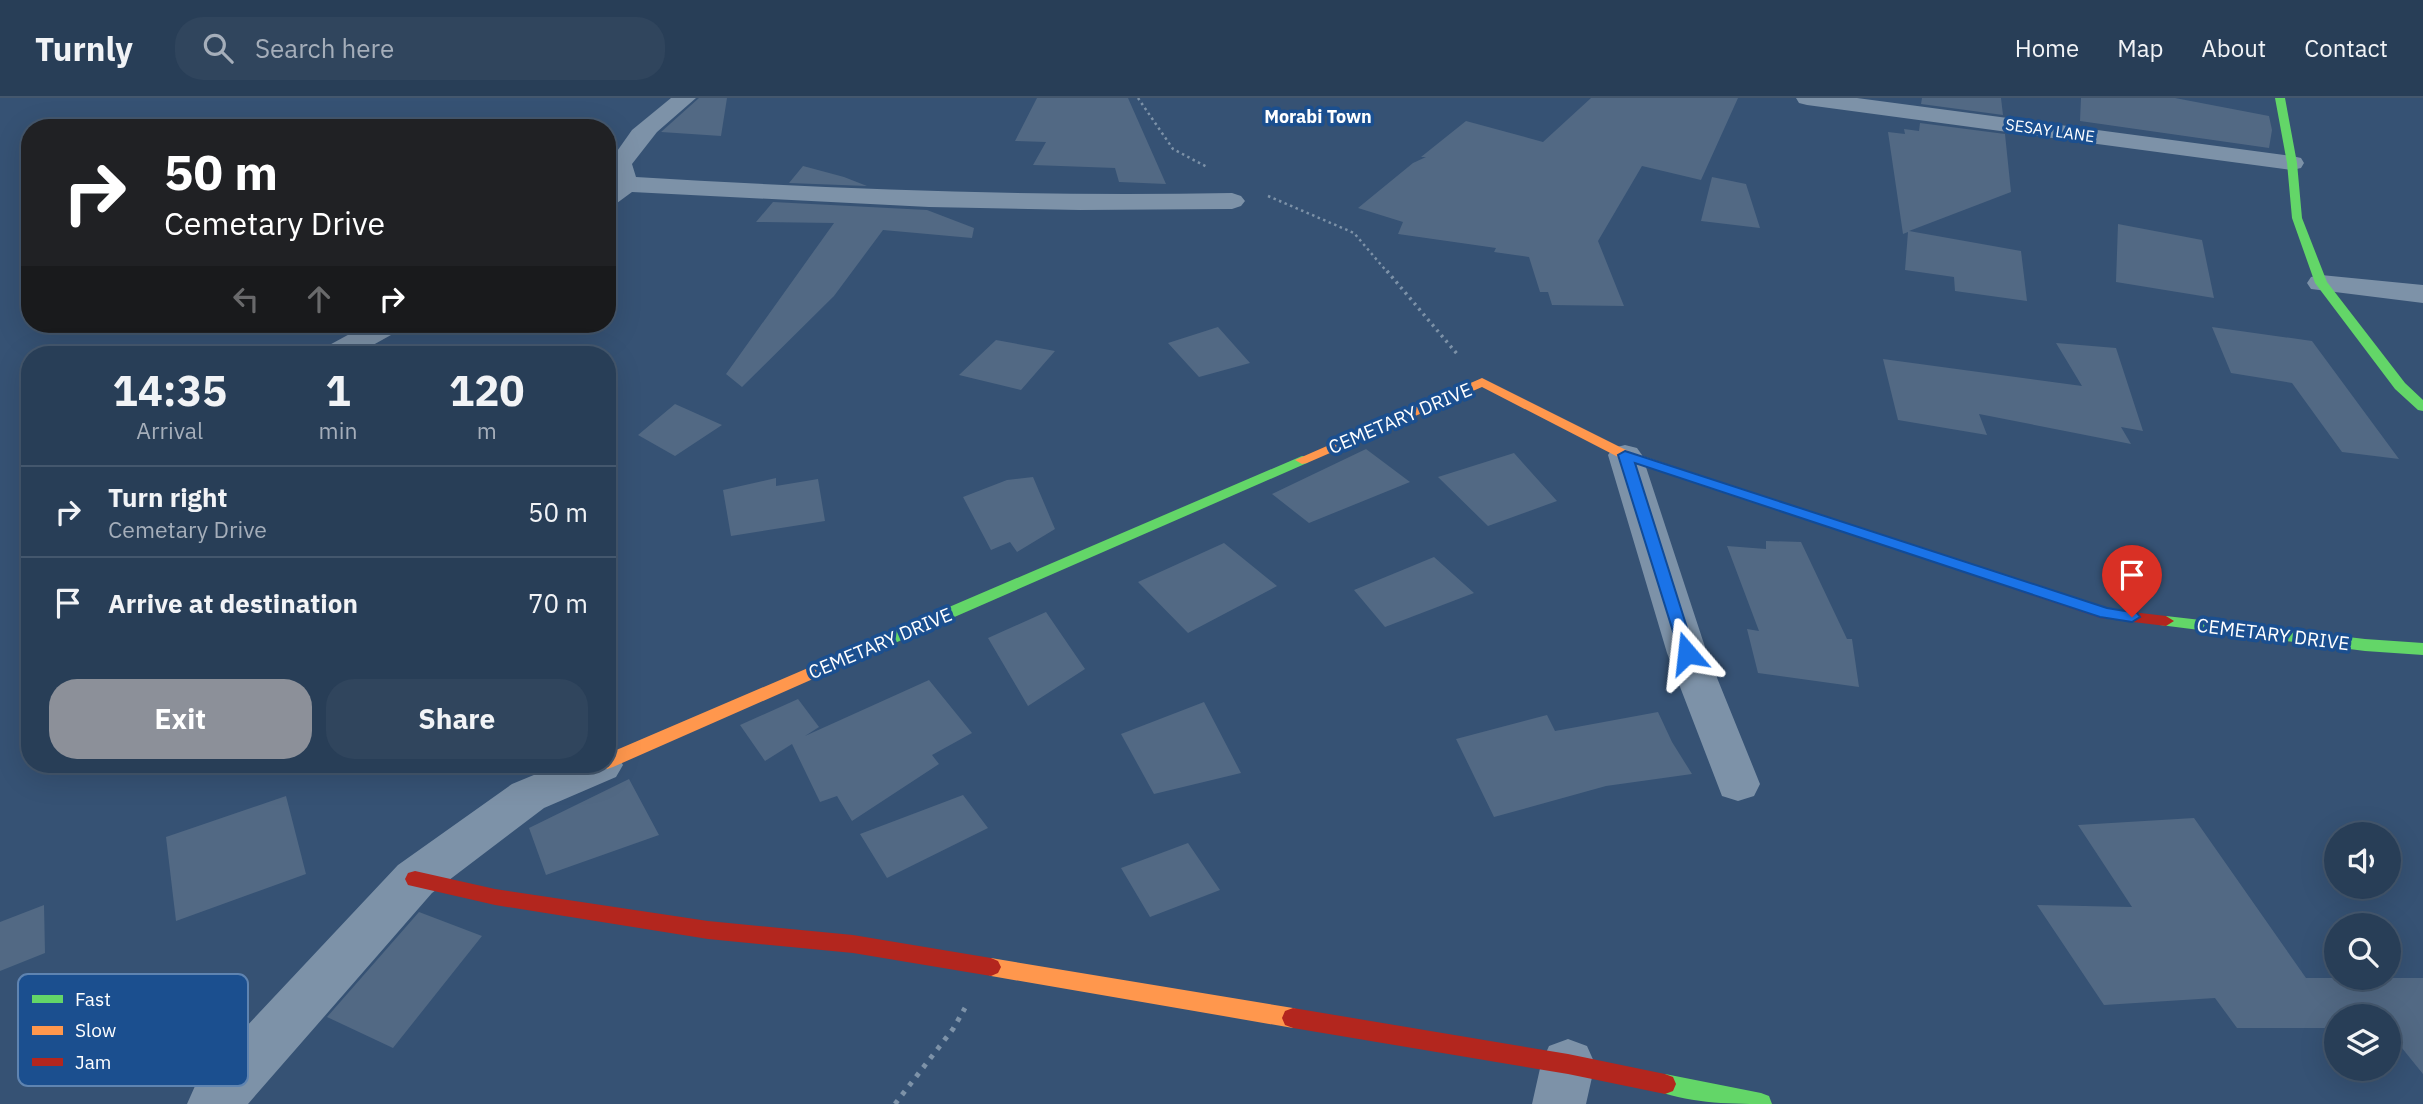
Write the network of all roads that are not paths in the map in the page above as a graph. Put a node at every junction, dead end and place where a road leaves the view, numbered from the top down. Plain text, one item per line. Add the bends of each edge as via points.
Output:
1 (685, 98) edge
2 (1807, 98) edge
3 (2280, 98) edge
4 (2292, 163) junction
5 (617, 191) edge
6 (1232, 201) dead end
7 (2321, 283) junction
8 (2423, 294) edge
9 (373, 333) edge
10 (350, 346) edge
11 (2423, 407) edge
12 (1625, 455) junction
13 (2423, 649) edge
14 (616, 758) edge
15 (582, 773) edge
16 (1738, 784) dead end
17 (415, 879) junction
18 (248, 1064) edge
19 (1564, 1084) edge
20 (229, 1086) edge
21 (214, 1104) edge
22 (1761, 1104) edge

1 - 5 street via 647,127 623,159
2 - 4 street, SESAY LANE
3 - 4 street
4 - 7 street via 2298,218
5 - 6 street via 1128,204
7 - 8 street
7 - 11 street via 2400,386
9 - 10 street
12 - 13 street, CEMETARY DRIVE via 2106,614
12 - 14 street, CEMETARY DRIVE via 1482,383
12 - 16 street via 1687,653
15 - 17 street via 528,796
17 - 18 street
17 - 19 street via 508,899 708,930 853,944 987,967
19 - 22 street
20 - 21 street

